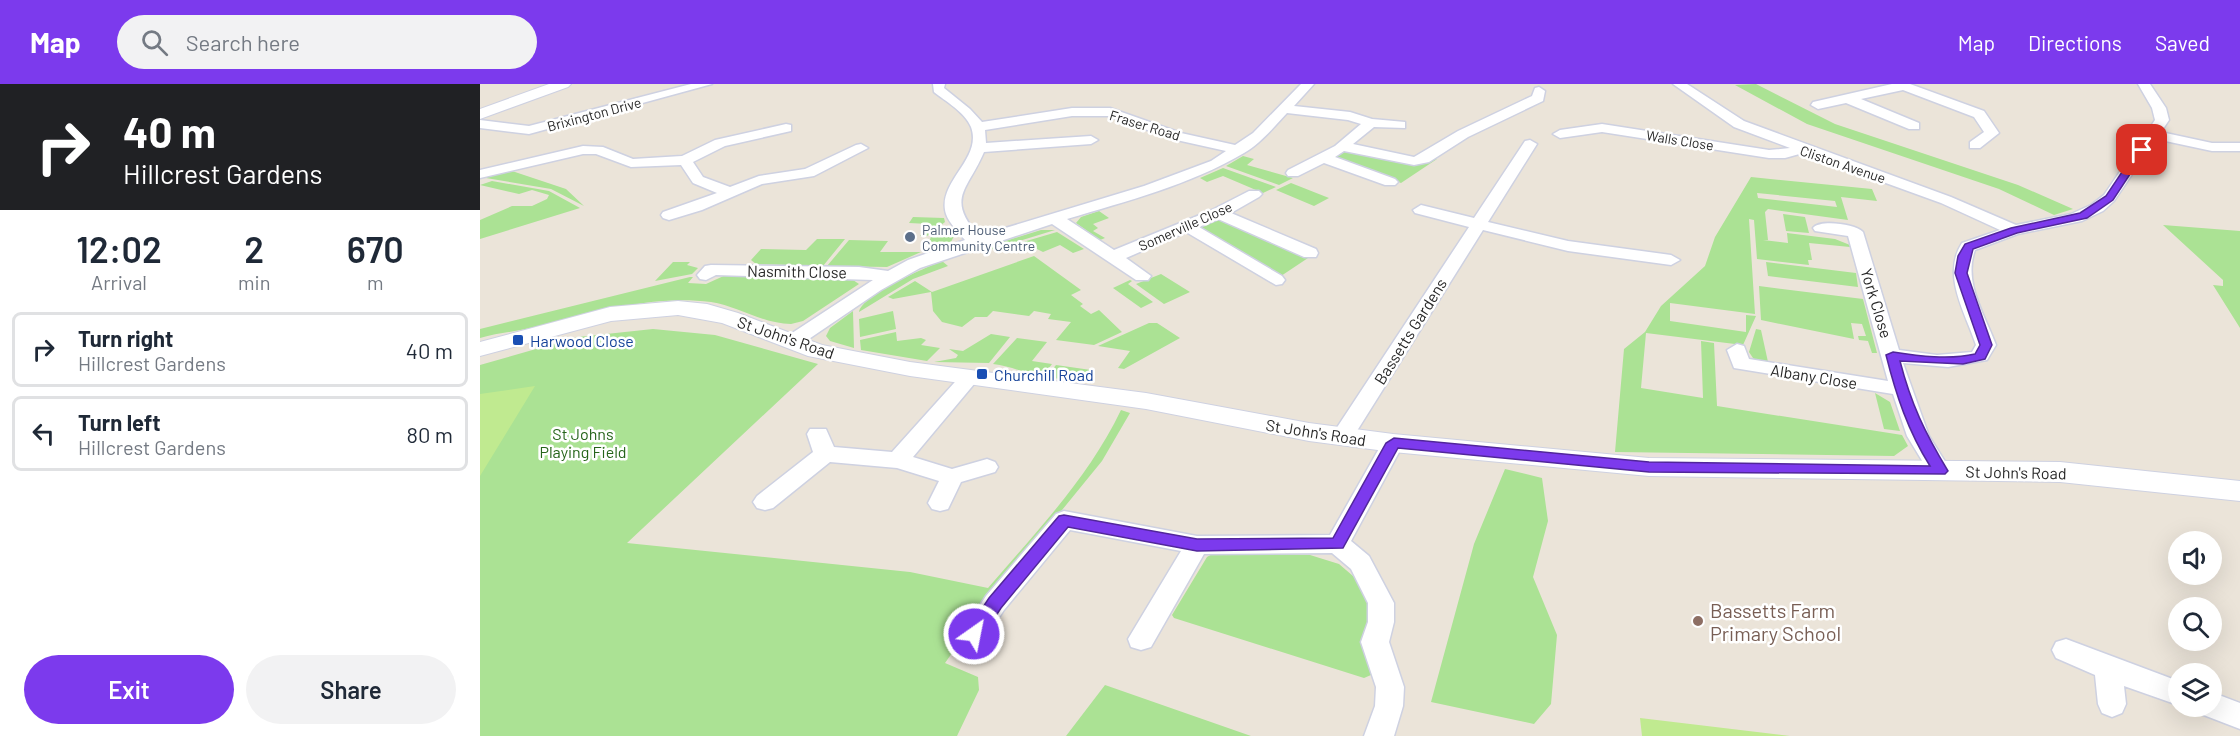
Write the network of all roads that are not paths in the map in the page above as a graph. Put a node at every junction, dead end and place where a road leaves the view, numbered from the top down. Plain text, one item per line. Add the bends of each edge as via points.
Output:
1 (563, 84) edge
2 (706, 84) edge
3 (939, 84) edge
4 (1284, 84) edge
5 (1679, 84) edge
6 (2144, 84) edge
7 (1307, 85) edge
8 (1901, 85) edge
9 (1539, 91) dead end
10 (1849, 99) junction
11 (1818, 105) dead end
12 (1283, 108) junction
13 (480, 114) edge
14 (1371, 123) junction
15 (480, 124) edge
16 (1400, 125) dead end
17 (1914, 126) dead end
18 (978, 127) junction
19 (786, 129) dead end
20 (1560, 134) dead end
21 (2152, 134) junction
22 (1091, 140) dead end
23 (1530, 144) dead end
24 (1975, 145) dead end
25 (1342, 146) junction
26 (2240, 147) edge
27 (862, 148) dead end
28 (979, 148) junction
29 (1800, 148) junction
30 (1240, 150) junction
31 (1325, 158) junction
32 (685, 160) junction
33 (1293, 173) dead end
34 (480, 174) edge
35 (1390, 182) dead end
36 (729, 192) junction
37 (1254, 194) dead end
38 (1421, 210) dead end
39 (1218, 213) junction
40 (669, 215) dead end
41 (1054, 218) junction
42 (1478, 225) junction
43 (1187, 226) junction
44 (1821, 228) dead end
45 (2014, 230) junction
46 (976, 242) junction
47 (1310, 253) dead end
48 (1114, 256) junction
49 (1671, 260) dead end
50 (706, 275) dead end
51 (1142, 276) dead end
52 (890, 277) junction
53 (1276, 280) dead end
54 (793, 341) junction
55 (480, 349) edge
56 (1737, 350) dead end
57 (1893, 355) junction
58 (970, 377) junction
59 (1901, 389) junction
60 (1342, 437) junction
61 (1394, 443) junction
62 (898, 460) junction
63 (987, 467) dead end
64 (1940, 471) junction
65 (952, 477) junction
66 (2240, 491) edge
67 (765, 502) dead end
68 (940, 503) dead end
69 (1338, 544) junction
70 (1197, 545) junction
71 (974, 634) dead end
72 (1141, 639) dead end
73 (2066, 650) dead end
74 (2108, 668) junction
75 (2168, 689) edge
76 (2112, 704) dead end
77 (2222, 709) edge
78 (2240, 716) edge
79 (1379, 736) edge

1 - 13 street
2 - 15 street, Brixington Drive via 529,130
3 - 18 street via 938,89
4 - 7 street
5 - 29 street, Cliston Avenue via 1739,124
6 - 21 street via 2162,114
7 - 12 street
8 - 10 street
8 - 24 street via 1979,114 1992,133
9 - 25 street via 1538,98 1463,134 1424,159 1394,159
10 - 11 street
10 - 17 street
12 - 14 street via 1350,116
12 - 30 street
14 - 16 street
14 - 25 street
18 - 28 street
18 - 30 street, Fraser Road via 1072,112 1110,112 1177,136
19 - 32 street via 754,130
20 - 29 street, Walls Close via 1602,128 1769,154 1785,154
21 - 26 street via 2212,147
21 - 45 street via 2109,198 2097,208 2076,218
22 - 28 street
23 - 42 street, Bassetts Gardens
25 - 31 street
27 - 36 street via 808,173 759,180
28 - 46 street via 953,198 958,222
29 - 45 street, Cliston Avenue via 1957,204
30 - 41 street via 1176,180
31 - 33 street
31 - 35 street
32 - 34 street via 626,163 598,150 583,150
32 - 36 street via 695,178
36 - 40 street
37 - 39 street, Somerville Close
38 - 42 street
39 - 43 street, Somerville Close
39 - 47 street
41 - 46 street
41 - 48 street, Somerville Close
42 - 49 street via 1568,246
42 - 60 street, Bassetts Gardens
43 - 48 street, Somerville Close
43 - 53 street
44 - 57 street, York Close via 1855,232
45 - 57 street via 1968,247 1964,256 1961,273 1986,345 1980,356 1963,361
46 - 52 street
48 - 51 street, Somerville Close
50 - 52 street, Nasmith Close via 711,270 859,272
52 - 54 street
54 - 55 street, St John's Road via 707,311 678,308 610,314
54 - 58 street, St John's Road via 828,353
56 - 59 street, Albany Close via 1741,364
57 - 59 street, York Close
58 - 60 street, St John's Road via 1198,409
58 - 62 street
59 - 64 street, York Close via 1918,436
60 - 61 street, St John's Road
61 - 64 street, St John's Road via 1649,467
61 - 69 street
62 - 65 street
62 - 67 street via 821,444
63 - 65 street
64 - 66 street, St John's Road via 2060,472
65 - 68 street
69 - 70 street
69 - 79 street via 1360,563 1381,603 1375,642 1390,687 1389,706
70 - 71 street via 1064,520
70 - 72 street
73 - 74 street
74 - 75 street
74 - 76 street
77 - 78 street

